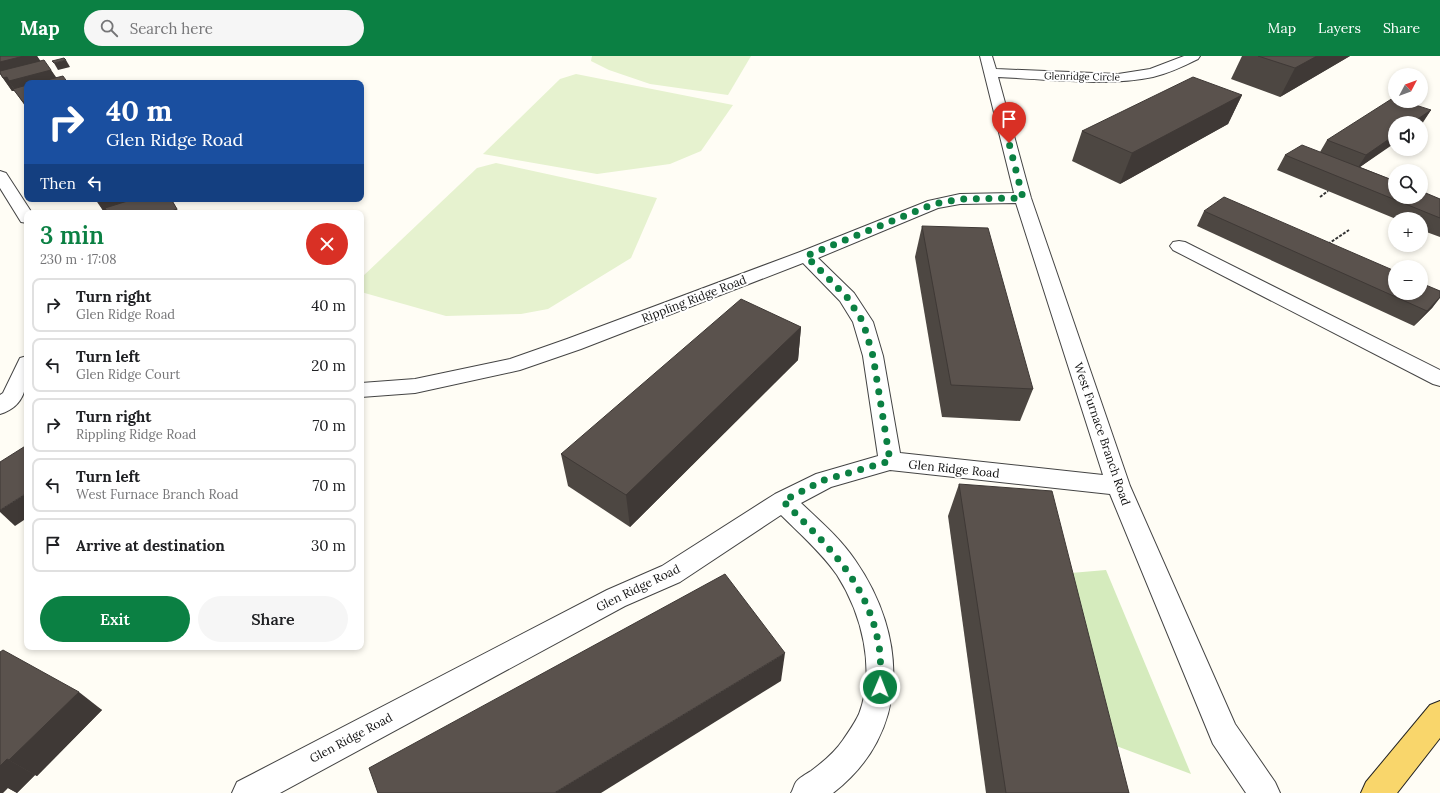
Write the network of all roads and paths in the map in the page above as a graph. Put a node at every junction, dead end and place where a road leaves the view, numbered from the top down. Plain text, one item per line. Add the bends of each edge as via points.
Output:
1 (1194, 56) edge
2 (989, 65) edge
3 (0, 176) edge
4 (1328, 191) dead end
5 (1320, 197) dead end
6 (1023, 198) junction
7 (24, 213) edge
8 (1349, 230) dead end
9 (1328, 244) edge
10 (1179, 246) dead end
11 (806, 256) junction
12 (24, 371) edge
13 (1440, 379) edge
14 (364, 390) edge
15 (13, 401) edge
16 (890, 461) junction
17 (1118, 486) junction
18 (783, 501) junction
19 (1440, 715) edge
20 (248, 793) edge
21 (807, 793) edge
22 (1264, 793) edge
23 (1377, 793) edge

1 - 2 street, Glenridge Circle via 1152,74 1118,78
2 - 6 street, West Furnace Branch Road
3 - 7 street
4 - 5 path
6 - 11 street, Rippling Ridge Road via 960,199 934,204
6 - 17 street, West Furnace Branch Road
8 - 9 path
10 - 13 street
11 - 14 street, Rippling Ridge Road via 513,365 415,386
11 - 16 street via 847,297 863,322 873,356
12 - 15 street
16 - 17 street, Glen Ridge Road
16 - 18 street, Glen Ridge Road via 824,480
17 - 22 street, West Furnace Branch Road via 1224,734
18 - 20 street, Glen Ridge Road via 671,574 616,598
18 - 21 street via 830,548 852,576 872,614 880,654 880,687 870,724 851,755 822,783
19 - 23 main road

